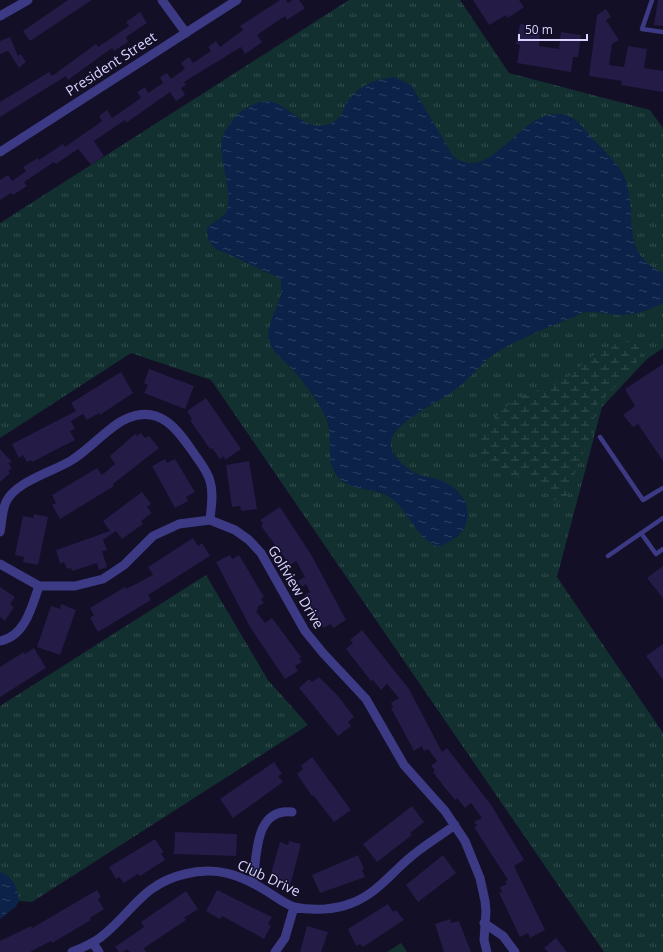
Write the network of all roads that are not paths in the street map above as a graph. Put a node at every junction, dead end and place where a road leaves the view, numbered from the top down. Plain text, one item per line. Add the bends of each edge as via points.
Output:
1 (28, 0) edge
2 (162, 0) edge
3 (237, 0) edge
4 (652, 0) edge
5 (0, 16) edge
6 (663, 32) edge
7 (186, 33) junction
8 (0, 152) edge
9 (600, 437) dead end
10 (663, 488) edge
11 (663, 518) edge
12 (210, 520) junction
13 (0, 532) edge
14 (641, 533) junction
15 (663, 549) edge
16 (608, 556) dead end
17 (0, 564) edge
18 (39, 586) junction
19 (0, 641) edge
20 (292, 812) dead end
21 (455, 825) junction
22 (253, 883) junction
23 (294, 907) junction
24 (484, 923) junction
25 (93, 943) junction
26 (72, 952) edge
27 (99, 952) edge
28 (275, 952) edge
29 (486, 952) edge
30 (515, 952) edge

1 - 5 street
2 - 7 street
3 - 7 street, President Street
4 - 6 lane via 642,29
7 - 8 street, President Street
9 - 10 lane via 643,500
11 - 14 lane
12 - 13 street via 212,488 204,468 172,425 151,415 140,415 120,422 72,460 13,492 6,502
12 - 18 street via 179,524 163,530 124,565 103,578 75,586
12 - 21 street, Golfview Drive via 239,533 261,553 306,631 366,699 404,764
14 - 15 lane via 656,554
14 - 16 lane
17 - 18 street
18 - 19 street via 21,628 14,636
20 - 22 street via 276,813 268,818 262,827
21 - 23 street, Club Drive via 416,852 381,886 362,899 326,909
21 - 24 street, Golfview Drive via 470,852 480,878 486,911
22 - 23 street, Club Drive
22 - 25 street, Club Drive via 213,870 175,876 154,886
23 - 28 street via 284,938
24 - 29 street, Golfview Drive
24 - 30 street via 503,936
25 - 26 street, Club Drive
25 - 27 street

